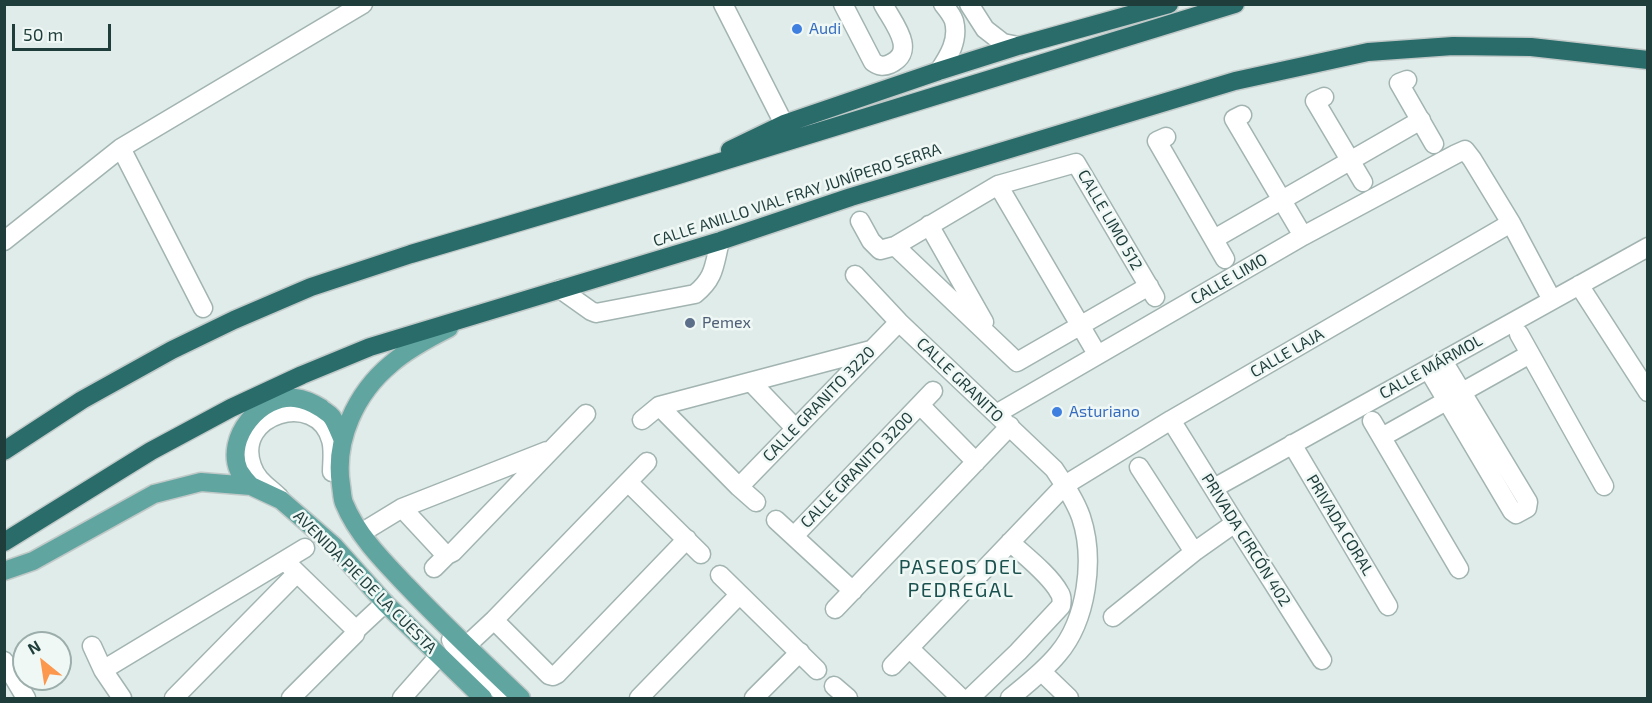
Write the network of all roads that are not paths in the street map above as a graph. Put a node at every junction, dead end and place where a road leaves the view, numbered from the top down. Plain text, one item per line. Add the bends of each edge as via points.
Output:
1 (363, 4) edge
2 (723, 4) edge
3 (843, 4) edge
4 (883, 4) edge
5 (943, 4) edge
6 (969, 4) edge
7 (1169, 4) edge
8 (1235, 4) edge
9 (1018, 46) junction
10 (1647, 60) edge
11 (891, 64) junction
12 (939, 71) junction
13 (915, 80) junction
14 (1407, 80) dead end
15 (888, 88) junction
16 (1324, 97) dead end
17 (1242, 115) dead end
18 (1420, 120) junction
19 (784, 124) junction
20 (1166, 137) dead end
21 (1434, 144) dead end
22 (121, 148) junction
23 (1350, 160) junction
24 (678, 175) junction
25 (1363, 182) dead end
26 (998, 185) junction
27 (1281, 200) junction
28 (860, 221) dead end
29 (1511, 224) junction
30 (929, 225) junction
31 (1303, 236) junction
32 (1214, 239) junction
33 (4, 241) edge
34 (720, 241) junction
35 (895, 246) junction
36 (1647, 247) edge
37 (1225, 259) dead end
38 (855, 275) dead end
39 (1579, 285) junction
40 (560, 289) junction
41 (1552, 300) junction
42 (203, 308) dead end
43 (478, 314) junction
44 (899, 322) junction
45 (1080, 326) junction
46 (1519, 334) dead end
47 (992, 337) junction
48 (871, 350) junction
49 (1097, 354) junction
50 (1530, 354) junction
51 (1435, 365) junction
52 (751, 382) junction
53 (933, 391) dead end
54 (1647, 392) edge
55 (1455, 396) junction
56 (921, 405) junction
57 (659, 406) junction
58 (586, 414) dead end
59 (996, 414) junction
60 (642, 420) dead end
61 (1171, 420) junction
62 (1010, 426) junction
63 (795, 428) junction
64 (342, 438) junction
65 (1292, 444) junction
66 (555, 448) junction
67 (4, 451) edge
68 (647, 462) dead end
69 (976, 462) junction
70 (1139, 467) dead end
71 (628, 482) junction
72 (1065, 485) junction
73 (251, 486) junction
74 (1604, 486) dead end
75 (739, 487) junction
76 (1214, 488) junction
77 (281, 500) junction
78 (343, 502) junction
79 (756, 502) dead end
80 (402, 508) junction
81 (776, 520) dead end
82 (1235, 523) junction
83 (361, 533) junction
84 (794, 536) junction
85 (687, 539) junction
86 (4, 542) edge
87 (1010, 542) junction
88 (305, 548) dead end
89 (1194, 552) junction
90 (701, 554) dead end
91 (447, 555) junction
92 (284, 560) junction
93 (434, 568) dead end
94 (1459, 569) dead end
95 (4, 571) edge
96 (297, 573) junction
97 (720, 575) dead end
98 (853, 591) junction
99 (739, 595) junction
100 (385, 603) junction
101 (1388, 606) dead end
102 (835, 609) dead end
103 (1113, 617) dead end
104 (494, 620) junction
105 (440, 621) junction
106 (356, 630) junction
107 (426, 642) junction
108 (92, 646) dead end
109 (466, 646) junction
110 (909, 648) junction
111 (800, 652) junction
112 (439, 656) junction
113 (1323, 660) dead end
114 (4, 661) edge
115 (892, 666) dead end
116 (103, 670) junction
117 (817, 670) dead end
118 (1042, 672) junction
119 (834, 686) dead end
120 (16, 692) edge
121 (409, 696) edge
122 (122, 699) edge
123 (174, 699) edge
124 (291, 699) edge
125 (483, 699) edge
126 (498, 699) edge
127 (508, 699) edge
128 (521, 699) edge
129 (639, 699) edge
130 (754, 699) edge
131 (848, 699) edge
132 (961, 699) edge
133 (970, 699) edge
134 (1010, 699) edge
135 (1069, 699) edge

1 - 22 street
2 - 19 street
3 - 11 street via 873,62
4 - 11 street via 904,42 904,51
5 - 12 street via 954,20 956,39
6 - 9 street via 985,29 1003,43
7 - 9 highway
8 - 24 highway
9 - 12 highway
10 - 34 highway, CALLE ANILLO VIAL FRAY JUNÍPERO SERRA via 1531,47 1453,46 1368,52 1214,87 851,197
11 - 13 street
11 - 15 street
12 - 13 highway
13 - 15 highway
14 - 18 street via 1399,83
15 - 19 highway
16 - 23 street via 1315,101
17 - 27 street via 1234,119
18 - 21 street
18 - 23 street
19 - 24 highway
20 - 32 street via 1157,141
22 - 33 street
22 - 42 street
23 - 25 street
23 - 27 street
24 - 67 highway via 311,287 172,350 82,400
26 - 30 street, CALLE LIMO 512
26 - 45 street
26 - 45 street, CALLE LIMO 512 via 1076,163 1152,291
27 - 31 street
27 - 32 street
28 - 35 street, CALLE LIMO 512 via 880,250
29 - 31 street, CALLE LIMO via 1465,150
29 - 41 street
29 - 61 street, CALLE LAJA
30 - 35 street, CALLE LIMO 512
30 - 47 street, CALLE LIMO 512
31 - 49 street, CALLE LIMO
32 - 37 street
34 - 40 highway, CALLE ANILLO VIAL FRAY JUNÍPERO SERRA
34 - 40 street via 712,275 695,294 596,313
35 - 47 street, CALLE LIMO 512
36 - 39 street, CALLE MÁRMOL
38 - 44 street, CALLE GRANITO
39 - 41 street, CALLE MÁRMOL
39 - 54 street
40 - 43 highway, CALLE ANILLO VIAL FRAY JUNÍPERO SERRA
41 - 51 street, CALLE MÁRMOL
43 - 64 main road, AVENIDA PIE DE LA CUESTA via 432,336 392,363 373,381
43 - 86 highway, CALLE ANILLO VIAL FRAY JUNÍPERO SERRA via 370,347 231,408 151,451
44 - 48 street, CALLE GRANITO 3220
44 - 59 street, CALLE GRANITO
45 - 47 street, CALLE LIMO 512 via 1017,362
45 - 49 street
46 - 50 street
48 - 52 street
48 - 63 street, CALLE GRANITO 3220
49 - 59 street, CALLE LIMO
50 - 55 street
50 - 74 street
51 - 55 street
51 - 65 street, CALLE MÁRMOL
52 - 57 street
52 - 63 street
53 - 56 street, CALLE GRANITO 3200
55 - 55 street via 1512,511 1518,514 1527,508 1527,502
55 - 94 street via 1377,429
56 - 69 street, CALLE GRANITO 3200
56 - 84 street, CALLE GRANITO 3200
57 - 60 street
57 - 75 street
58 - 66 street
59 - 62 street, CALLE GRANITO
61 - 72 street, CALLE LAJA
61 - 76 street, PRIVADA CIRCÓN 402
62 - 69 street
62 - 72 street, CALLE GRANITO
63 - 75 street, CALLE GRANITO 3220
64 - 73 main road via 331,415 313,403 294,398 278,400 246,422 238,438 239,471
64 - 78 main road, AVENIDA PIE DE LA CUESTA via 339,476
65 - 76 street, CALLE MÁRMOL
65 - 101 street, PRIVADA CORAL
66 - 80 street
66 - 91 street
68 - 71 street
69 - 98 street
70 - 89 street
71 - 85 street
71 - 104 street
72 - 87 street
72 - 118 street, CALLE GRANITO via 1081,518 1087,551 1086,590 1077,622 1060,653
73 - 77 main road, AVENIDA PIE DE LA CUESTA
73 - 95 main road, AVENIDA PIE DE LA CUESTA via 201,482 154,494 33,561
75 - 79 street
76 - 82 street, PRIVADA CIRCÓN 402
77 - 78 street via 252,468 250,446 258,427 268,419 294,412 318,420 331,438 332,478
77 - 100 main road, AVENIDA PIE DE LA CUESTA via 334,546
78 - 83 main road, AVENIDA PIE DE LA CUESTA
80 - 83 street
80 - 91 street
81 - 84 street, CALLE GRANITO 3200
82 - 89 street
82 - 113 street, PRIVADA CIRCÓN 402
83 - 105 main road, AVENIDA PIE DE LA CUESTA
84 - 98 street, CALLE GRANITO 3200
85 - 90 street
85 - 104 street via 557,674 549,675
87 - 110 street
87 - 133 street via 1053,583 1060,593 1061,606
88 - 92 street
89 - 103 street
91 - 93 street
92 - 96 street
92 - 116 street
96 - 106 street
96 - 123 street
97 - 99 street
98 - 102 street
99 - 111 street
99 - 129 street
100 - 106 street
100 - 107 main road, AVENIDA PIE DE LA CUESTA
104 - 109 street
105 - 109 main road, AVENIDA PIE DE LA CUESTA
105 - 127 street via 457,651
106 - 124 street
107 - 112 main road, AVENIDA PIE DE LA CUESTA
107 - 126 street via 452,656
108 - 116 street
109 - 128 main road, AVENIDA PIE DE LA CUESTA
110 - 115 street
110 - 132 street
111 - 117 street
111 - 130 street
112 - 121 street
112 - 125 main road, AVENIDA PIE DE LA CUESTA
114 - 120 street
116 - 122 street
118 - 134 street, CALLE GRANITO
118 - 135 street
119 - 131 street

